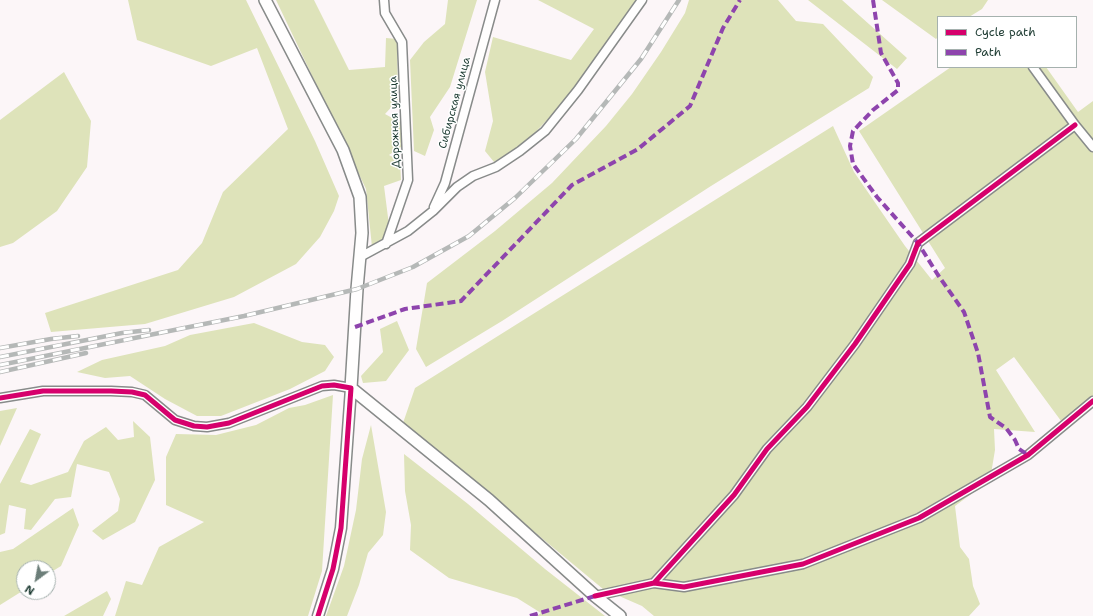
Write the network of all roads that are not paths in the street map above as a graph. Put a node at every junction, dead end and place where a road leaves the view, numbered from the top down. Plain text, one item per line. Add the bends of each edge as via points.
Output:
1 (265, 0) edge
2 (384, 0) edge
3 (495, 0) edge
4 (642, 0) edge
5 (1034, 68) edge
6 (1075, 125) junction
7 (1093, 147) edge
8 (433, 211) junction
9 (386, 244) junction
10 (360, 257) junction
11 (351, 388) junction
12 (0, 398) edge
13 (1093, 401) edge
14 (654, 583) junction
15 (595, 596) junction
16 (318, 616) edge
17 (620, 616) edge

1 - 10 main road via 344,150 360,197
2 - 9 street, Дорожная улица via 385,13 402,42 408,180
3 - 8 street, Сибирская улица via 445,183
4 - 8 street via 578,90 544,131 496,167 473,176 457,187
5 - 6 street
6 - 7 street
6 - 14 street via 918,243 910,264 855,344 807,407 767,448 734,495
8 - 9 street via 408,231
9 - 10 street
10 - 11 main road
11 - 12 street via 334,384 322,386 229,423 207,427 176,420 145,396 132,392 43,391
11 - 15 main road via 489,500
11 - 16 street via 340,533 330,579
13 - 14 street via 1028,454 919,518 803,564 684,587
14 - 15 street
15 - 17 main road

